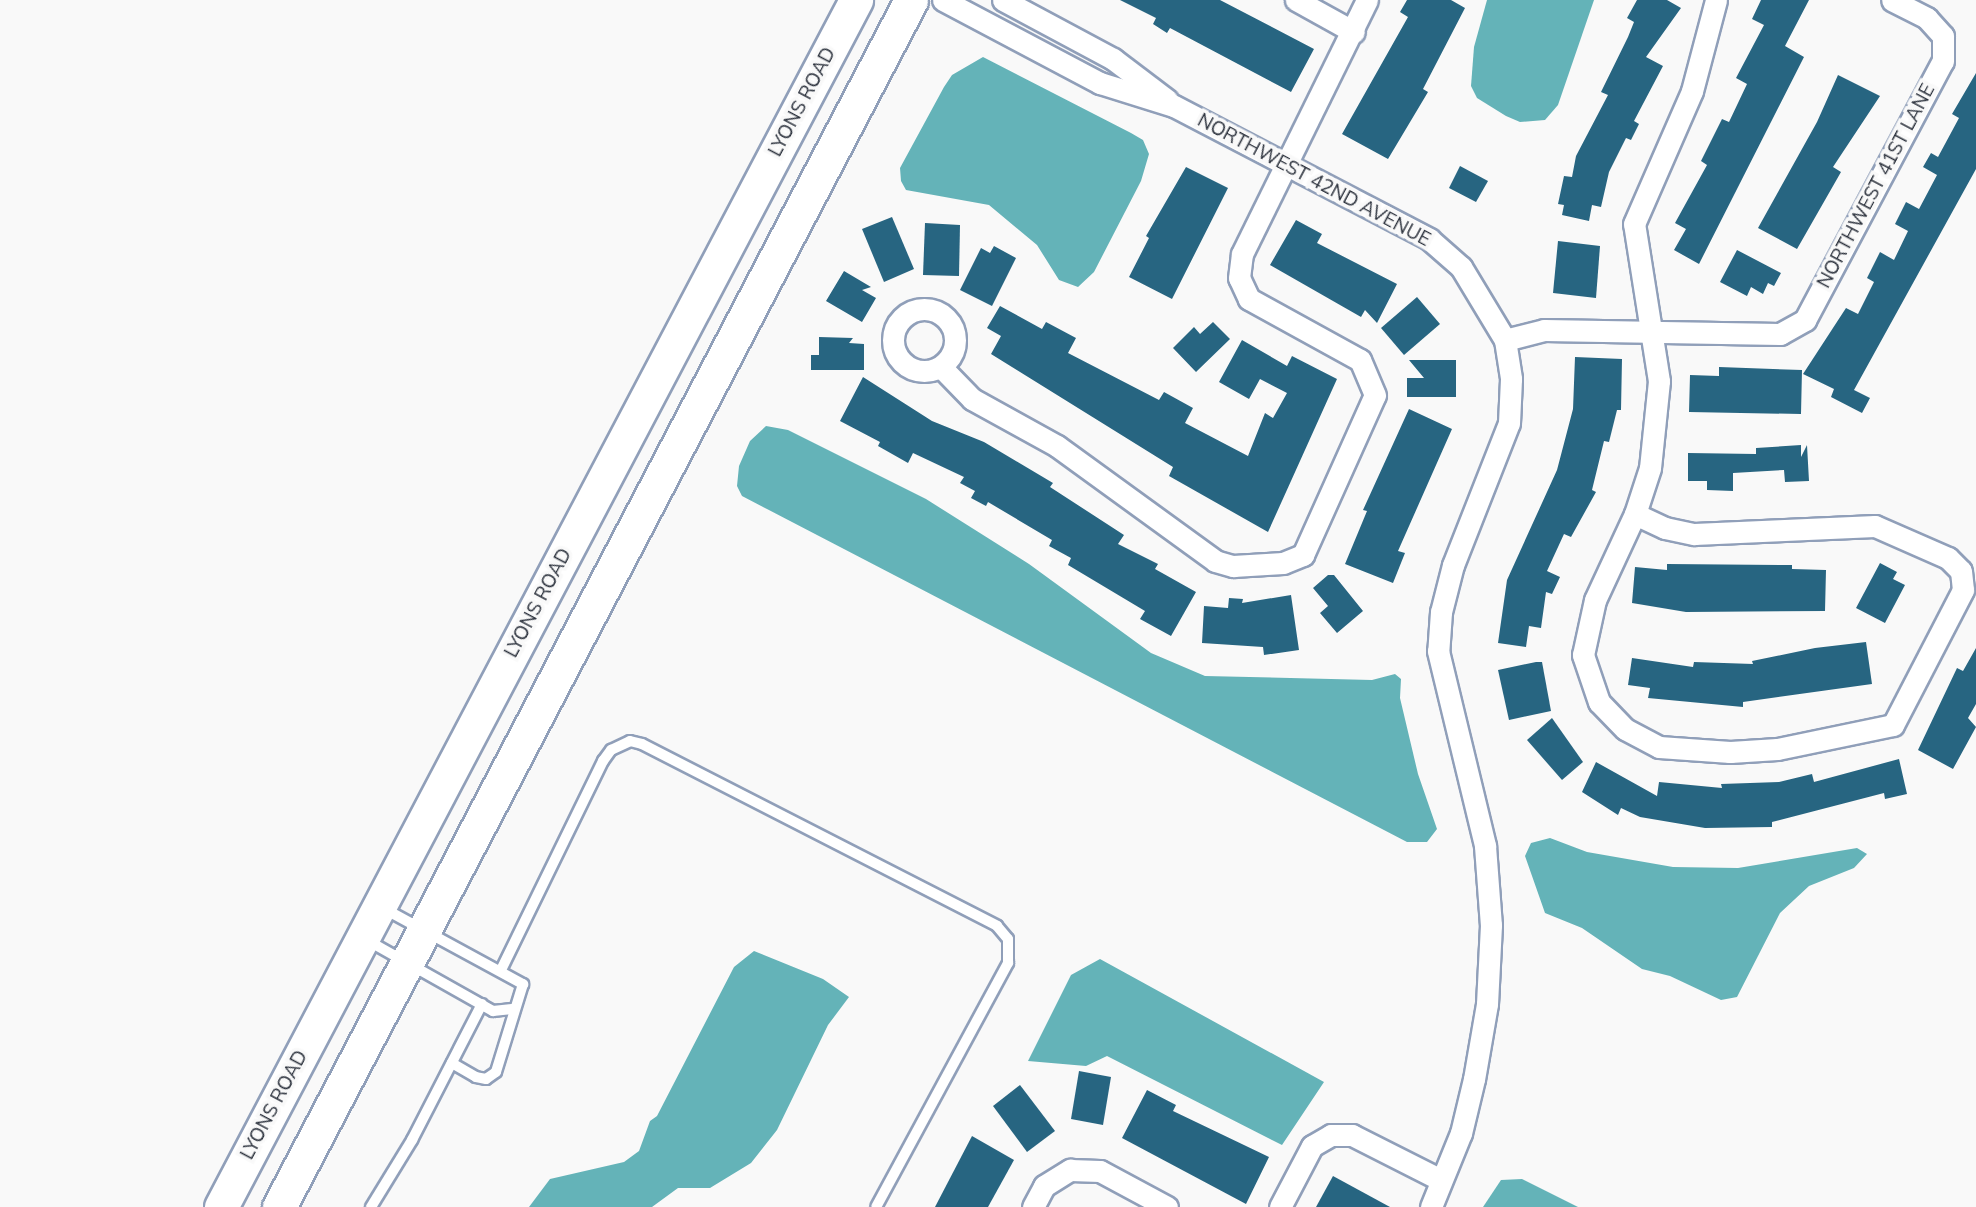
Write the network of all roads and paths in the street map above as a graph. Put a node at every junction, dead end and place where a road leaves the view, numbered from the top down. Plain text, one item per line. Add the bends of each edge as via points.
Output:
1 (856, 0) edge
2 (911, 0) edge
3 (943, 0) edge
4 (1003, 0) edge
5 (1296, 0) edge
6 (1367, 0) edge
7 (1716, 0) edge
8 (1892, 0) edge
9 (1354, 32) junction
10 (1113, 59) junction
11 (1100, 83) junction
12 (1174, 106) junction
13 (1287, 165) junction
14 (1652, 332) junction
15 (1505, 340) junction
16 (941, 367) dead end
17 (638, 411) junction
18 (684, 435) junction
19 (1635, 514) junction
20 (379, 906) junction
21 (423, 931) junction
22 (362, 938) junction
23 (407, 962) junction
24 (501, 970) junction
25 (482, 1004) junction
26 (512, 1009) junction
27 (452, 1063) junction
28 (245, 1161) junction
29 (1441, 1181) junction
30 (220, 1207) edge
31 (247, 1207) edge
32 (279, 1207) edge
33 (371, 1207) edge
34 (876, 1207) edge
35 (1033, 1207) edge
36 (1167, 1207) edge
37 (1280, 1207) edge
38 (1424, 1207) edge
39 (1431, 1207) edge

1 - 17 main road, LYONS ROAD
2 - 18 main road
3 - 11 street, NORTHWEST 42ND AVENUE
4 - 10 street, NORTHWEST 42ND AVENUE
5 - 9 street
6 - 9 street
7 - 14 street via 1692,91 1634,224
8 - 14 street, NORTHWEST 41ST LANE via 1927,18 1943,36 1943,61 1805,320 1780,334
9 - 13 street
10 - 11 lane
10 - 12 street, NORTHWEST 42ND AVENUE
11 - 12 street, NORTHWEST 42ND AVENUE
12 - 13 street, NORTHWEST 42ND AVENUE
13 - 15 street, NORTHWEST 42ND AVENUE via 1429,239 1461,267
13 - 16 street via 1242,254 1239,278 1249,299 1360,360 1375,395 1303,555 1283,563 1215,561 1092,470 972,400
14 - 15 street via 1544,330
14 - 19 street via 1660,381 1657,428
15 - 29 street, NORTHWEST 42ND AVENUE via 1511,379 1509,423 1453,565 1441,612 1438,650 1485,846 1491,925 1487,1004 1474,1079 1461,1133
17 - 18 main road
17 - 20 main road, LYONS ROAD
18 - 21 main road
19 - 19 street via 1665,528 1694,534 1875,526 1948,558 1961,571 1963,590 1893,725 1777,749 1730,752 1659,747 1625,729 1599,702 1583,655 1595,600
20 - 21 lane
20 - 22 main road, LYONS ROAD
21 - 23 main road
21 - 24 lane
22 - 23 lane
22 - 28 main road, LYONS ROAD
23 - 25 lane
23 - 32 main road
24 - 26 lane via 523,984
24 - 34 lane via 603,761 611,750 630,741 997,926 1008,939 1008,963
25 - 26 lane via 493,1011
25 - 27 lane
26 - 27 lane via 496,1072 486,1079 476,1077
27 - 33 lane
28 - 30 main road, LYONS ROAD
28 - 31 main road via 254,1184
29 - 37 street via 1352,1135 1331,1135 1312,1146
29 - 38 street, NORTHWEST 42ND AVENUE
29 - 39 street, NORTHWEST 42ND AVENUE
35 - 36 street via 1044,1186 1070,1170 1100,1171

